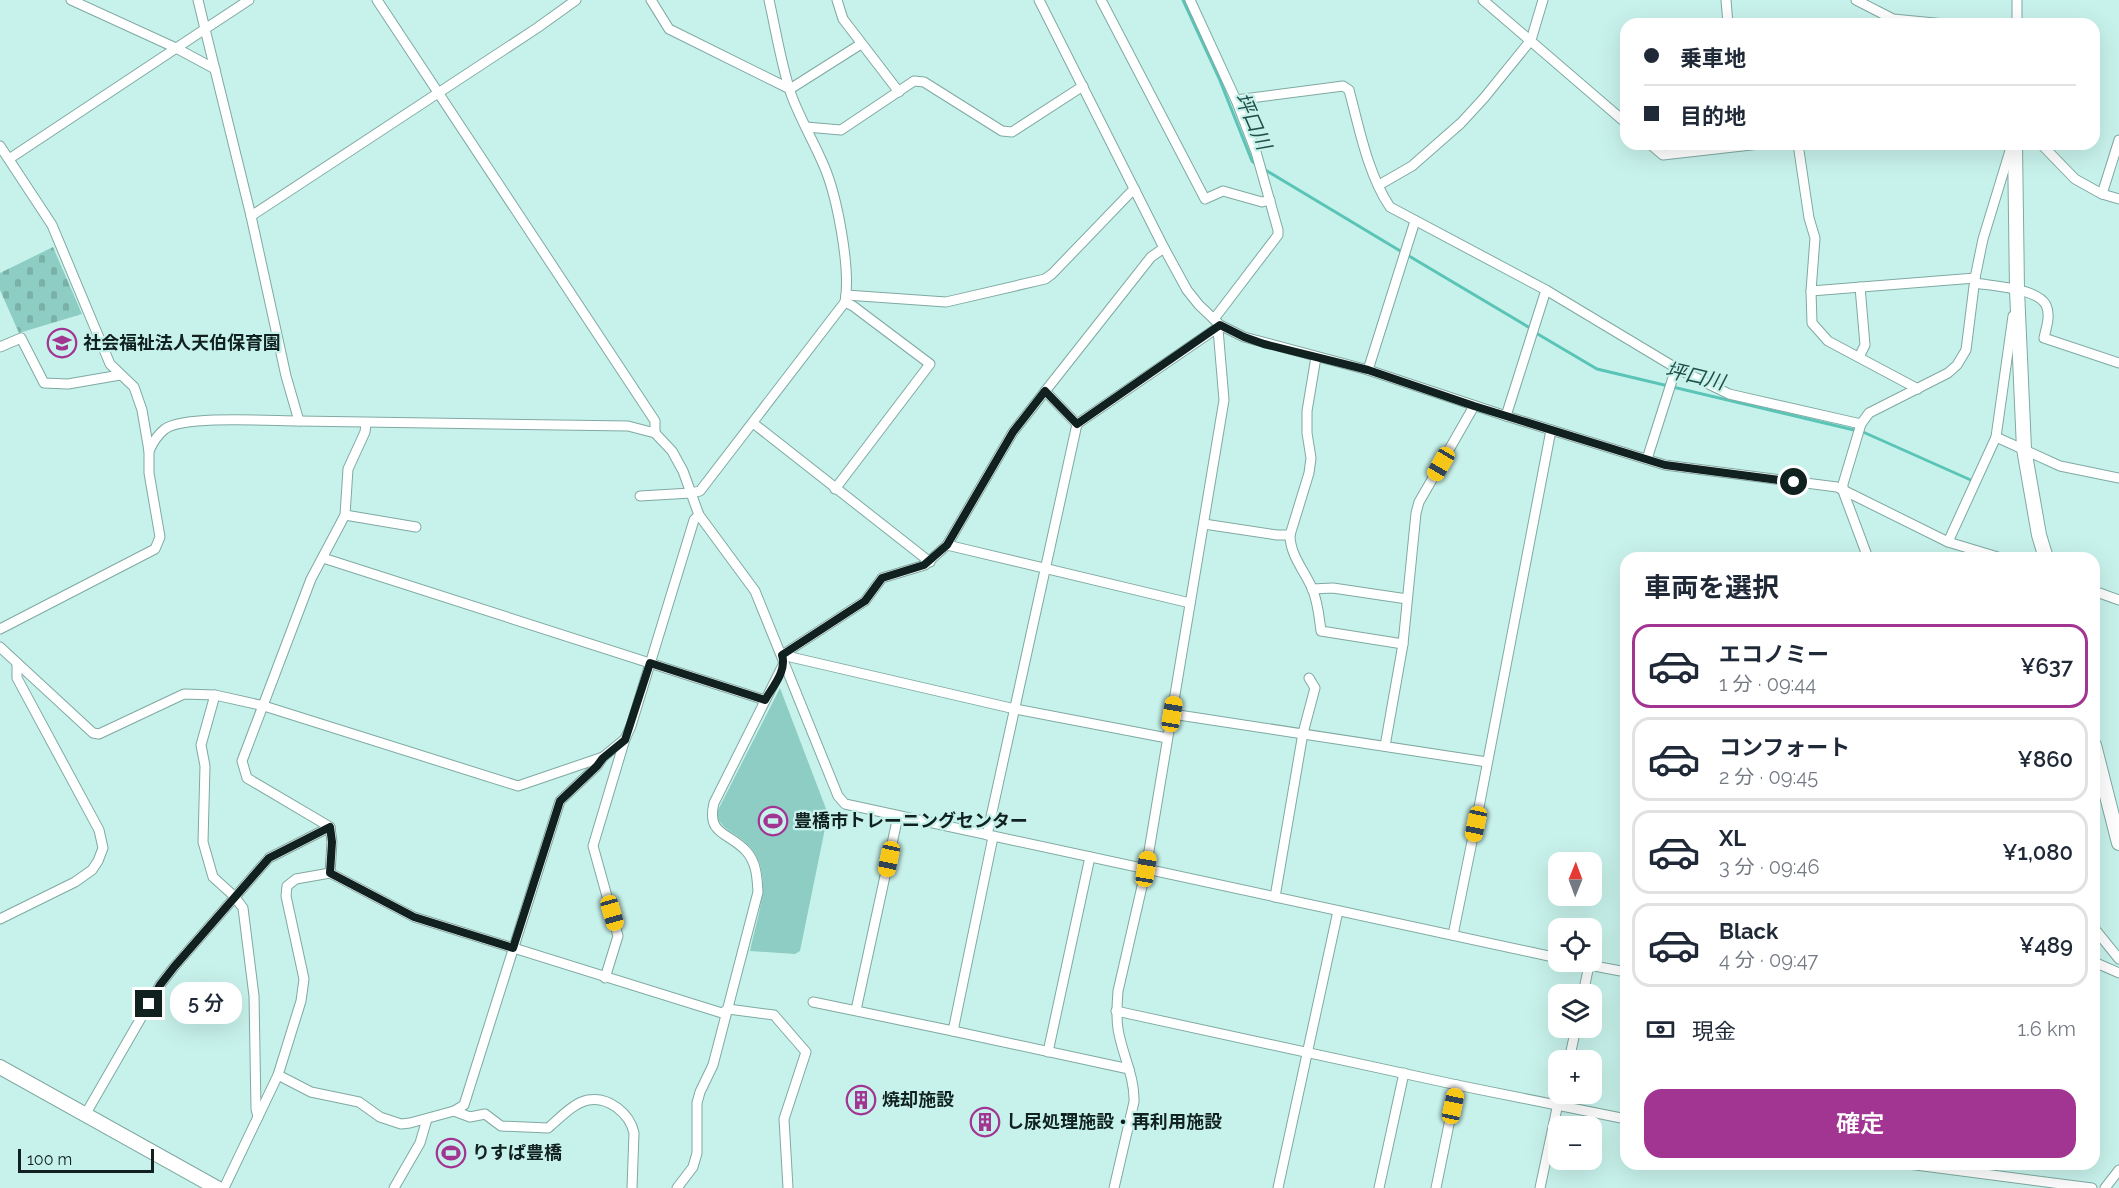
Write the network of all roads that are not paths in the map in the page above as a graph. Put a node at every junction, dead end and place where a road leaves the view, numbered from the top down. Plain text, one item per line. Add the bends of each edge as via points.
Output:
1 (70, 0) edge
2 (198, 0) edge
3 (249, 0) edge
4 (377, 0) edge
5 (651, 0) edge
6 (769, 0) edge
7 (837, 0) edge
8 (1039, 0) edge
9 (1101, 0) edge
10 (1190, 0) edge
11 (1484, 0) edge
12 (1543, 0) edge
13 (1726, 0) edge
14 (1856, 0) edge
15 (2017, 0) edge
16 (570, 2) edge
17 (1728, 18) edge
18 (1891, 18) edge
19 (2017, 18) edge
20 (205, 29) junction
21 (1531, 40) junction
22 (861, 44) junction
23 (176, 48) junction
24 (215, 69) junction
25 (1083, 86) junction
26 (790, 90) junction
27 (439, 92) junction
28 (899, 92) junction
29 (1236, 100) junction
30 (1620, 118) edge
31 (806, 127) junction
32 (2119, 140) edge
33 (0, 146) edge
34 (1657, 150) edge
35 (1702, 150) edge
36 (1799, 150) edge
37 (2012, 150) edge
38 (2014, 150) edge
39 (2048, 150) edge
40 (9, 159) junction
41 (1379, 185) junction
42 (1135, 190) junction
43 (2102, 194) junction
44 (2119, 199) edge
45 (1270, 200) junction
46 (251, 216) junction
47 (1415, 221) junction
48 (1164, 248) junction
49 (1975, 280) junction
50 (1860, 287) junction
51 (1546, 290) junction
52 (2017, 290) junction
53 (1811, 291) junction
54 (845, 298) junction
55 (1217, 324) junction
56 (0, 346) edge
57 (1316, 357) junction
58 (1859, 357) junction
59 (2119, 363) edge
60 (1676, 368) junction
61 (1368, 370) junction
62 (120, 375) junction
63 (1918, 389) junction
64 (1045, 391) junction
65 (1474, 406) junction
66 (1506, 416) junction
67 (299, 422) junction
68 (753, 423) junction
69 (366, 424) junction
70 (1077, 424) junction
71 (1861, 424) junction
72 (1551, 430) junction
73 (656, 433) junction
74 (1996, 437) junction
75 (2024, 449) junction
76 (149, 451) junction
77 (1647, 459) junction
78 (2119, 478) edge
79 (835, 489) junction
80 (1844, 491) junction
81 (691, 493) junction
82 (640, 496) dead end
83 (345, 515) junction
84 (699, 515) junction
85 (1204, 524) junction
86 (416, 527) dead end
87 (1290, 535) junction
88 (1948, 542) junction
89 (947, 545) junction
90 (1865, 552) edge
91 (1981, 552) edge
92 (2044, 552) edge
93 (323, 558) junction
94 (930, 562) junction
95 (1045, 569) junction
96 (1312, 589) junction
97 (2100, 593) edge
98 (1407, 599) junction
99 (2119, 600) edge
100 (1190, 603) junction
101 (0, 629) edge
102 (1403, 644) junction
103 (0, 647) edge
104 (783, 659) junction
105 (17, 663) junction
106 (650, 663) junction
107 (1309, 678) dead end
108 (215, 695) junction
109 (765, 700) junction
110 (264, 706) junction
111 (1015, 708) junction
112 (1172, 714) junction
113 (1303, 733) junction
114 (1167, 738) junction
115 (625, 740) junction
116 (1385, 746) junction
117 (603, 758) junction
118 (1487, 762) junction
119 (2100, 769) edge
120 (898, 816) junction
121 (330, 827) junction
122 (990, 836) junction
123 (2119, 843) edge
124 (1090, 857) junction
125 (1146, 869) junction
126 (330, 873) junction
127 (234, 896) junction
128 (1275, 897) junction
129 (1338, 911) junction
130 (0, 919) edge
131 (1453, 935) junction
132 (2100, 935) edge
133 (513, 948) junction
134 (1548, 956) edge
135 (2119, 959) edge
136 (2100, 965) edge
137 (1602, 967) edge
138 (1620, 971) edge
139 (2119, 973) edge
140 (605, 978) junction
141 (813, 1002) dead end
142 (728, 1010) junction
143 (856, 1010) junction
144 (1116, 1011) junction
145 (953, 1031) junction
146 (1048, 1052) junction
147 (1308, 1052) junction
148 (0, 1067) edge
149 (1129, 1069) junction
150 (1404, 1073) junction
151 (278, 1075) junction
152 (1457, 1085) junction
153 (1556, 1105) junction
154 (454, 1111) junction
155 (85, 1115) junction
156 (258, 1117) junction
157 (1620, 1118) edge
158 (427, 1119) junction
159 (1954, 1170) edge
160 (2119, 1170) edge
161 (217, 1188) edge
162 (224, 1188) edge
163 (394, 1188) edge
164 (632, 1188) edge
165 (677, 1188) edge
166 (788, 1188) edge
167 (1114, 1188) edge
168 (1278, 1188) edge
169 (1379, 1188) edge
170 (1436, 1188) edge
171 (1540, 1188) edge
172 (2092, 1188) edge
173 (2105, 1188) edge

1 - 23 street
2 - 20 street
3 - 20 street
4 - 27 street
5 - 26 street via 669,29
6 - 26 street
7 - 22 street via 843,19
8 - 25 street
9 - 45 street via 1205,199 1223,191 1262,202
10 - 29 street
11 - 21 street
12 - 21 street
13 - 17 street
14 - 18 street
15 - 19 street
16 - 27 street
20 - 23 street
20 - 24 street
21 - 30 street
21 - 41 street via 1461,123 1412,166
22 - 26 street
22 - 28 street
23 - 24 street
23 - 40 street
24 - 46 street
25 - 28 street via 1012,132 1002,131 924,81 914,81
25 - 42 street
26 - 31 street
27 - 46 street
27 - 73 street via 655,421
28 - 31 street via 841,130
29 - 41 street via 1343,86 1349,90
29 - 45 street
31 - 54 street via 825,167 838,213
32 - 43 street
33 - 40 street
34 - 35 street via 1663,155
36 - 53 street via 1815,238
37 - 49 street via 1983,238
38 - 52 street
39 - 43 street via 2075,179
40 - 62 street via 52,225 110,364
41 - 47 street via 1390,207
42 - 48 street
42 - 54 street via 1045,279 946,302
43 - 44 street
45 - 55 street via 1278,235
46 - 67 street
47 - 51 street
47 - 61 street
48 - 55 street via 1187,290
48 - 64 street via 1151,257
49 - 50 street
49 - 52 street
49 - 63 street via 1966,350 1948,373
50 - 53 street
50 - 58 street via 1865,345
51 - 60 street
51 - 66 street
52 - 59 street via 2046,304 2049,318 2044,338
52 - 74 street
52 - 75 street
53 - 58 street via 1810,311 1817,331
54 - 68 street
54 - 79 street via 930,364
55 - 57 street via 1244,337
55 - 70 street
55 - 85 street via 1224,400
56 - 62 street via 21,338 44,383 68,384
57 - 61 street
57 - 87 street via 1307,411 1309,473
58 - 63 street
60 - 71 street via 1729,394
60 - 77 street
61 - 65 street
62 - 76 street via 134,387
63 - 71 street via 1869,413
64 - 70 street
64 - 89 street via 1013,432
65 - 66 street
65 - 98 street via 1419,502
66 - 72 street
67 - 69 street
67 - 76 street via 178,423 166,428
68 - 79 street
68 - 81 street via 700,491
69 - 73 street via 627,426
69 - 83 street via 348,469
70 - 95 street
71 - 80 street
72 - 77 street
72 - 118 street
73 - 81 street via 672,451
74 - 75 street
74 - 88 street
75 - 78 street via 2060,466
75 - 92 street
76 - 101 street via 160,537 155,549
77 - 80 street via 1665,465
79 - 94 street
80 - 88 street
80 - 90 street
81 - 82 street
81 - 84 street
83 - 86 street
83 - 93 street
84 - 104 street via 755,591
84 - 106 street via 694,520
85 - 87 street
85 - 100 street
87 - 96 street via 1290,546
88 - 91 street
89 - 94 street
89 - 95 street
93 - 106 street
93 - 110 street via 311,579
94 - 104 street via 882,578 865,601
95 - 100 street
95 - 111 street
96 - 98 street via 1333,588
96 - 102 street via 1321,631
97 - 99 street
98 - 102 street
100 - 112 street
102 - 116 street
103 - 105 street
104 - 109 street
104 - 111 street
104 - 120 street via 838,796 845,804
105 - 108 street via 93,733 99,734 184,694
105 - 130 street via 17,678 99,830 103,848 93,870
106 - 109 street
106 - 115 street
107 - 113 street via 1315,688
108 - 110 street
108 - 127 street via 201,745 205,766 203,842 213,877
109 - 142 street via 711,815 714,826 747,852 757,871 758,892
110 - 117 street via 518,786
110 - 121 street via 242,762 247,778
111 - 114 street
111 - 122 street
112 - 113 street
112 - 114 street
113 - 116 street
113 - 128 street
114 - 125 street
115 - 117 street
115 - 140 street via 593,846 618,936
116 - 118 street
117 - 133 street via 560,801
118 - 131 street
119 - 123 street
120 - 122 street
120 - 143 street
121 - 126 street
121 - 127 street via 269,858
122 - 124 street
122 - 145 street
124 - 125 street
124 - 146 street
125 - 128 street
125 - 144 street
126 - 133 street via 414,917
126 - 151 street via 296,879 287,886 304,978 301,1001
127 - 155 street via 160,985
127 - 156 street via 243,908 247,927 254,996
128 - 129 street
129 - 131 street
129 - 147 street
131 - 134 street
132 - 135 street
133 - 140 street
133 - 154 street via 468,1094 464,1105
136 - 139 street
137 - 138 street
140 - 142 street via 722,1013
141 - 143 street
142 - 165 street via 713,1065 697,1103 697,1153 693,1167
142 - 166 street via 774,1015 806,1052 784,1119
143 - 145 street
144 - 147 street
144 - 149 street
145 - 146 street
146 - 149 street
147 - 150 street
147 - 168 street
148 - 155 street
149 - 167 street via 1134,1102
150 - 152 street
150 - 169 street
151 - 156 street
151 - 158 street via 311,1092 358,1102 395,1123
152 - 153 street
152 - 170 street
153 - 157 street
153 - 171 street
154 - 158 street
154 - 164 street via 470,1117 484,1114 501,1126 548,1128 588,1100 606,1103 627,1116 632,1126
155 - 161 street
156 - 162 street
158 - 163 street via 420,1143
159 - 172 street
160 - 173 street

